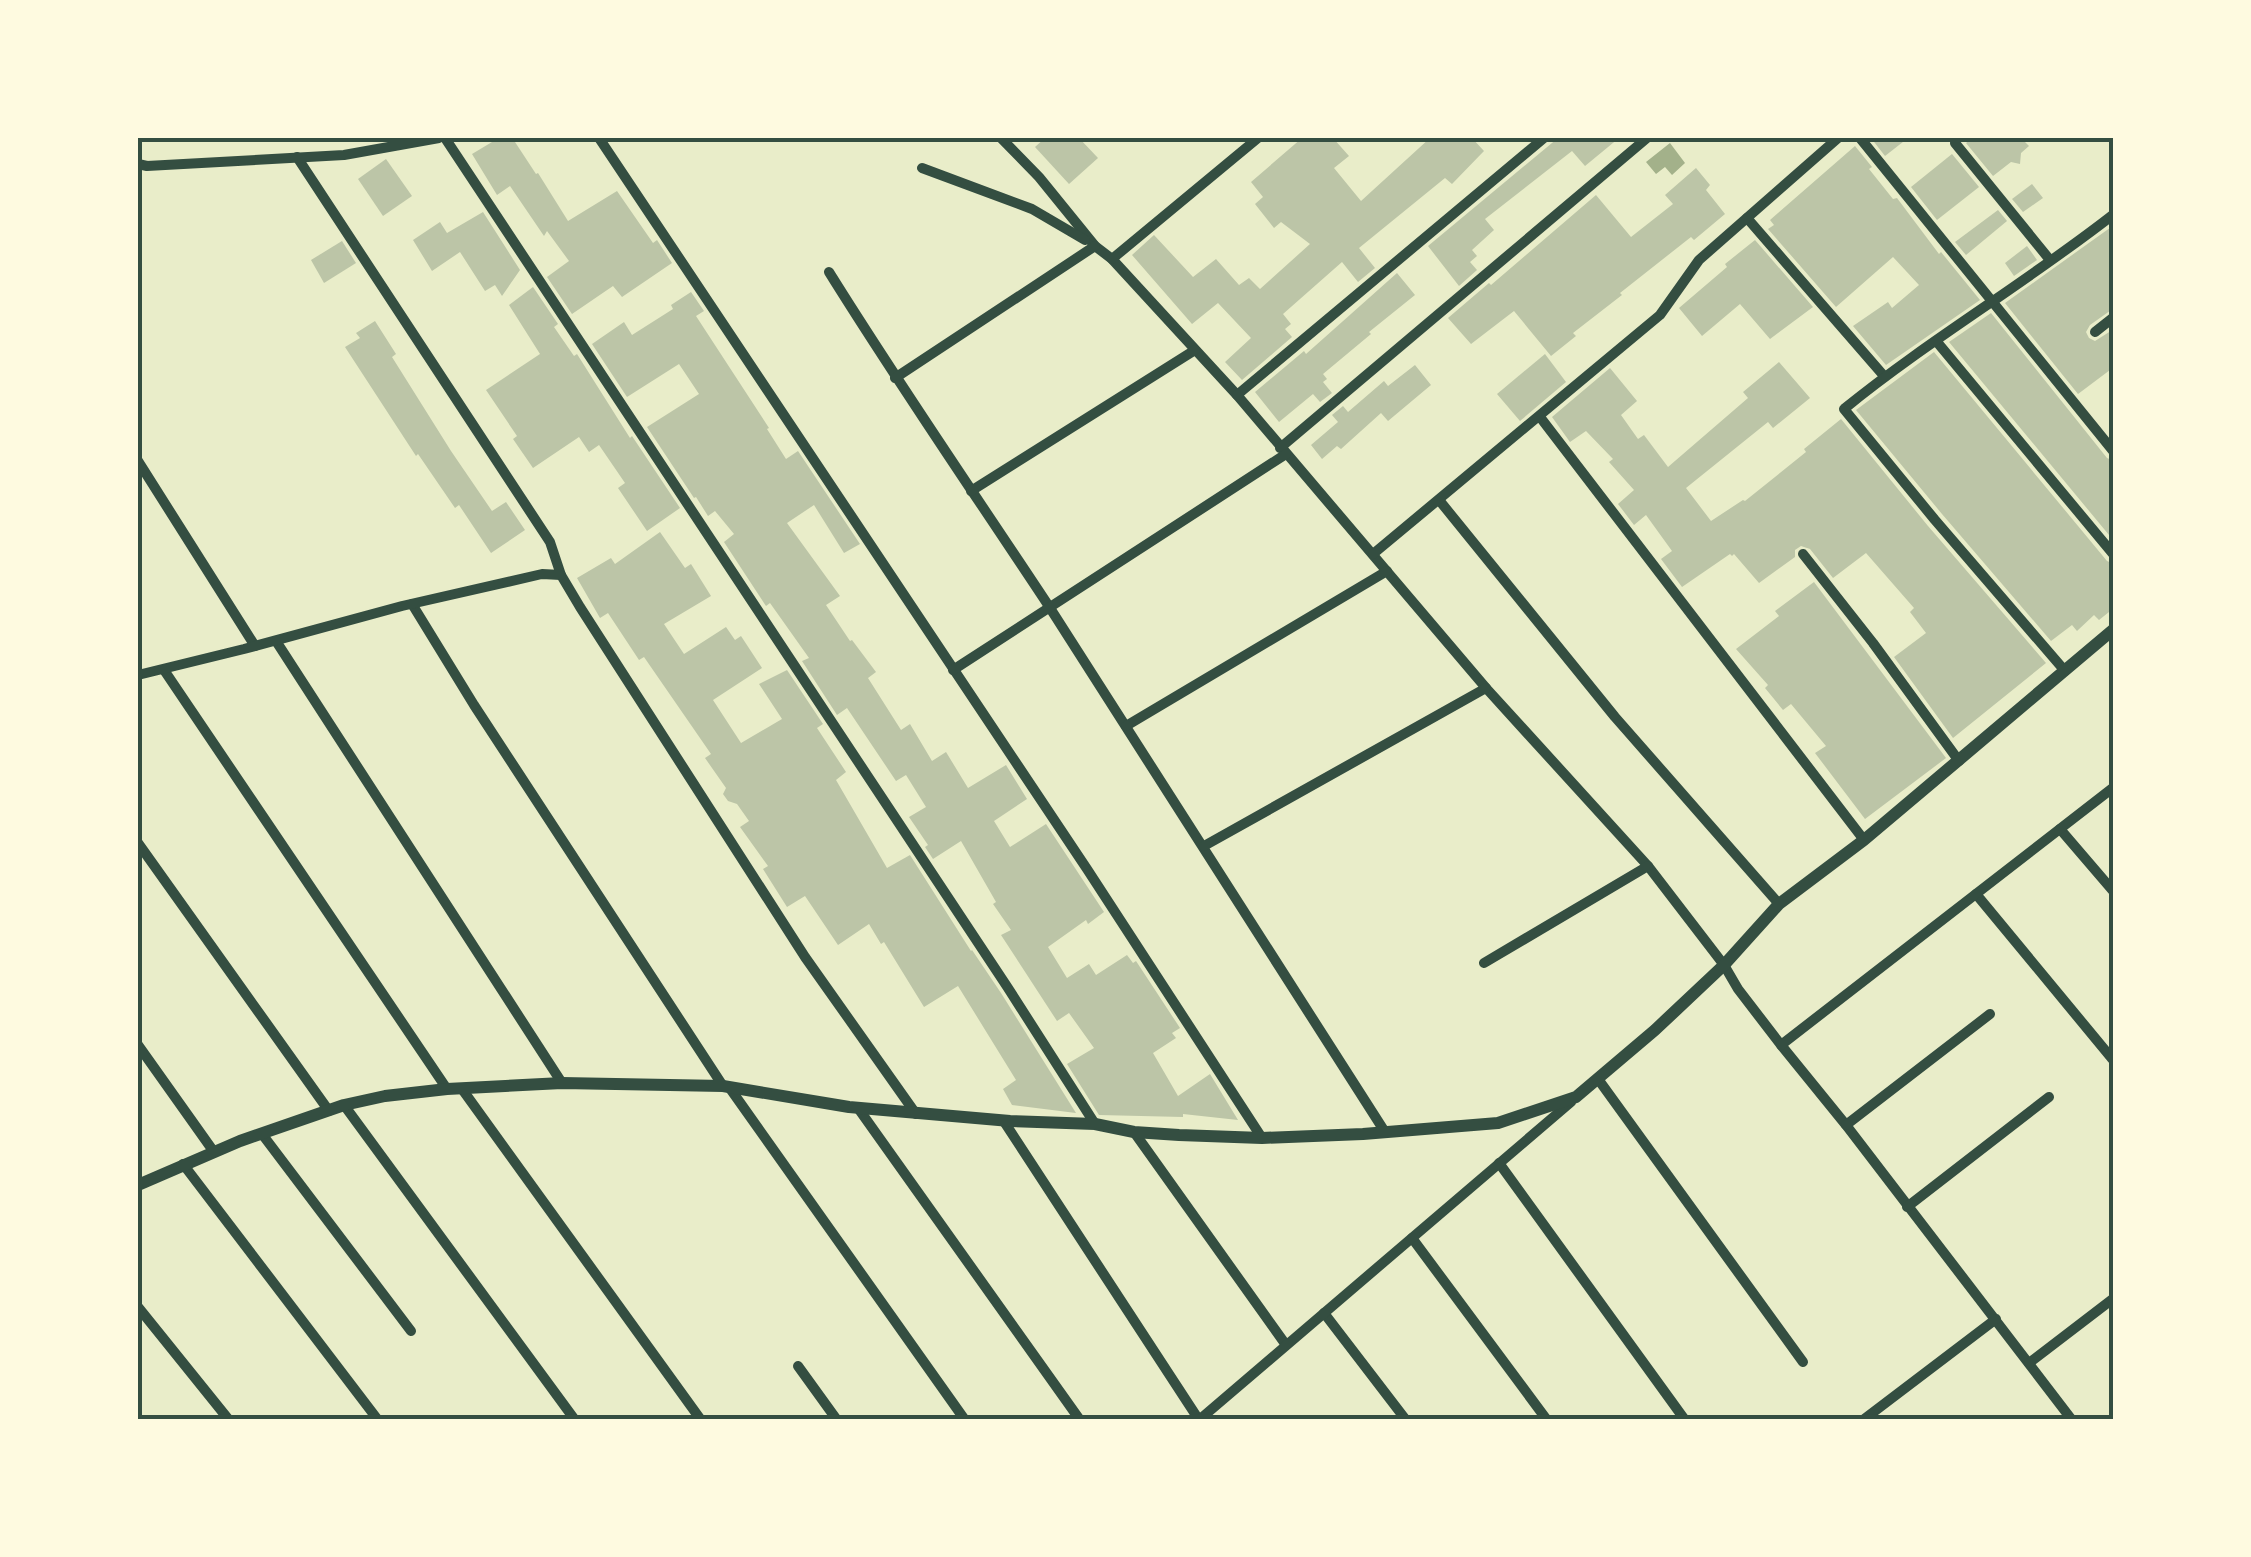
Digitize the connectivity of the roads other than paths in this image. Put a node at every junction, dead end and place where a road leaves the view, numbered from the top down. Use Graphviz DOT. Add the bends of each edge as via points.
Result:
graph roads {
  1 [pos="442,138"];
  2 [pos="1001,138"];
  3 [pos="1258,138"];
  4 [pos="1544,138"];
  5 [pos="1648,138"];
  6 [pos="1838,138"];
  7 [pos="1860,138"];
  8 [pos="602,141"];
  9 [pos="1955,143"];
  10 [pos="297,158"];
  11 [pos="138,164"];
  12 [pos="922,168"];
  13 [pos="2114,214"];
  14 [pos="1747,218"];
  15 [pos="1095,246"];
  16 [pos="1112,259"];
  17 [pos="2050,260"];
  18 [pos="829,272"];
  19 [pos="1992,300"];
  20 [pos="2114,317"];
  21 [pos="2094,332"];
  22 [pos="1937,342"];
  23 [pos="1195,350"];
  24 [pos="1884,376"];
  25 [pos="895,378"];
  26 [pos="1238,396"];
  27 [pos="1540,416"];
  28 [pos="1283,451"];
  29 [pos="2114,452"];
  30 [pos="138,460"];
  31 [pos="972,491"];
  32 [pos="1439,500"];
  33 [pos="1373,554"];
  34 [pos="1803,554"];
  35 [pos="2114,555"];
  36 [pos="1387,571"];
  37 [pos="561,575"];
  38 [pos="412,604"];
  39 [pos="1050,609"];
  40 [pos="2114,629"];
  41 [pos="276,641"];
  42 [pos="255,646"];
  43 [pos="164,670"];
  44 [pos="953,670"];
  45 [pos="2064,671"];
  46 [pos="138,675"];
  47 [pos="1486,688"];
  48 [pos="1126,726"];
  49 [pos="1959,760"];
  50 [pos="2114,787"];
  51 [pos="2060,830"];
  52 [pos="1864,840"];
  53 [pos="138,843"];
  54 [pos="1204,846"];
  55 [pos="1648,866"];
  56 [pos="2114,892"];
  57 [pos="1976,894"];
  58 [pos="1779,904"];
  59 [pos="1484,963"];
  60 [pos="1724,965"];
  61 [pos="1990,1014"];
  62 [pos="138,1045"];
  63 [pos="1781,1045"];
  64 [pos="2114,1061"];
  65 [pos="1598,1079"];
  66 [pos="562,1083"];
  67 [pos="726,1087"];
  68 [pos="462,1089"];
  69 [pos="447,1090"];
  70 [pos="1576,1097"];
  71 [pos="2049,1097"];
  72 [pos="344,1106"];
  73 [pos="858,1108"];
  74 [pos="329,1111"];
  75 [pos="916,1114"];
  76 [pos="1003,1120"];
  77 [pos="1095,1124"];
  78 [pos="1846,1125"];
  79 [pos="1134,1132"];
  80 [pos="1385,1132"];
  81 [pos="262,1134"];
  82 [pos="1262,1138"];
  83 [pos="214,1152"];
  84 [pos="1499,1163"];
  85 [pos="183,1164"];
  86 [pos="138,1185"];
  87 [pos="1907,1207"];
  88 [pos="1412,1238"];
  89 [pos="2114,1298"];
  90 [pos="138,1307"];
  91 [pos="1324,1313"];
  92 [pos="1996,1319"];
  93 [pos="411,1331"];
  94 [pos="1286,1345"];
  95 [pos="1803,1362"];
  96 [pos="2029,1363"];
  97 [pos="798,1366"];
  98 [pos="229,1420"];
  99 [pos="378,1420"];
  100 [pos="575,1420"];
  101 [pos="700,1420"];
  102 [pos="837,1420"];
  103 [pos="965,1420"];
  104 [pos="1080,1420"];
  105 [pos="1199,1420"];
  106 [pos="1406,1420"];
  107 [pos="1546,1420"];
  108 [pos="1685,1420"];
  109 [pos="1863,1420"];
  110 [pos="2072,1420"];
  1 -- 10 [label="street"];
  1 -- 77 [label="street"];
  2 -- 15 [label="street"];
  3 -- 16 [label="street"];
  4 -- 26 [label="street"];
  5 -- 28 [label="street"];
  6 -- 14 [label="street"];
  7 -- 19 [label="street"];
  8 -- 44 [label="street"];
  9 -- 17 [label="street"];
  10 -- 11 [label="street"];
  10 -- 37 [label="street" via="550,542"];
  12 -- 15 [label="street" via="1032,208"];
  13 -- 17 [label="street"];
  14 -- 24 [label="street"];
  14 -- 27 [label="street" via="1698,260 1660,314"];
  15 -- 16 [label="street"];
  15 -- 25 [label="street"];
  16 -- 23 [label="street"];
  17 -- 19 [label="street"];
  18 -- 25 [label="street"];
  19 -- 22 [label="street"];
  19 -- 29 [label="street"];
  20 -- 21 [label="street"];
  22 -- 24 [label="street"];
  22 -- 35 [label="street"];
  23 -- 26 [label="street"];
  23 -- 31 [label="street"];
  24 -- 45 [label="street" via="1844,409"];
  25 -- 31 [label="street"];
  26 -- 28 [label="street"];
  27 -- 32 [label="street"];
  27 -- 52 [label="street"];
  28 -- 33 [label="street"];
  28 -- 39 [label="street"];
  30 -- 42 [label="street"];
  31 -- 39 [label="street"];
  32 -- 33 [label="street"];
  32 -- 58 [label="street" via="1615,717"];
  33 -- 36 [label="street"];
  34 -- 49 [label="street"];
  36 -- 47 [label="street"];
  36 -- 48 [label="street"];
  37 -- 38 [label="street"];
  37 -- 75 [label="street" via="805,957"];
  38 -- 41 [label="street"];
  38 -- 67 [label="street"];
  39 -- 44 [label="street"];
  39 -- 48 [label="street"];
  40 -- 45 [label="street"];
  41 -- 42 [label="street"];
  41 -- 66 [label="street"];
  42 -- 43 [label="street"];
  43 -- 46 [label="street"];
  43 -- 69 [label="street"];
  44 -- 82 [label="street"];
  45 -- 49 [label="street"];
  47 -- 54 [label="street"];
  47 -- 55 [label="street"];
  48 -- 54 [label="street"];
  49 -- 52 [label="street"];
  50 -- 51 [label="street"];
  51 -- 56 [label="street"];
  51 -- 57 [label="street"];
  52 -- 58 [label="street"];
  53 -- 74 [label="street"];
  54 -- 80 [label="street"];
  55 -- 59 [label="street"];
  55 -- 60 [label="street"];
  57 -- 63 [label="street"];
  57 -- 64 [label="street"];
  58 -- 60 [label="street"];
  60 -- 63 [label="street"];
  60 -- 65 [label="street"];
  61 -- 78 [label="street"];
  62 -- 83 [label="street"];
  63 -- 78 [label="street"];
  65 -- 70 [label="street"];
  65 -- 95 [label="street"];
  66 -- 67 [label="street"];
  66 -- 68 [label="street"];
  67 -- 73 [label="street"];
  67 -- 103 [label="street"];
  68 -- 69 [label="street"];
  68 -- 101 [label="street"];
  69 -- 72 [label="street"];
  70 -- 80 [label="street" via="1498,1123"];
  70 -- 84 [label="street"];
  71 -- 87 [label="street"];
  72 -- 74 [label="street"];
  72 -- 100 [label="street"];
  73 -- 75 [label="street"];
  73 -- 104 [label="street"];
  74 -- 81 [label="street"];
  75 -- 76 [label="street"];
  76 -- 77 [label="street"];
  76 -- 105 [label="street"];
  77 -- 79 [label="street"];
  78 -- 87 [label="street"];
  79 -- 82 [label="street"];
  79 -- 94 [label="street"];
  80 -- 82 [label="street"];
  81 -- 83 [label="street"];
  81 -- 93 [label="street"];
  83 -- 85 [label="street"];
  84 -- 88 [label="street"];
  84 -- 108 [label="street"];
  85 -- 86 [label="street"];
  85 -- 99 [label="street"];
  87 -- 92 [label="street"];
  88 -- 91 [label="street"];
  88 -- 107 [label="street"];
  89 -- 96 [label="street"];
  90 -- 98 [label="street"];
  91 -- 94 [label="street"];
  91 -- 106 [label="street"];
  92 -- 96 [label="street"];
  92 -- 109 [label="street"];
  94 -- 105 [label="street"];
  96 -- 110 [label="street"];
  97 -- 102 [label="street"];
}
